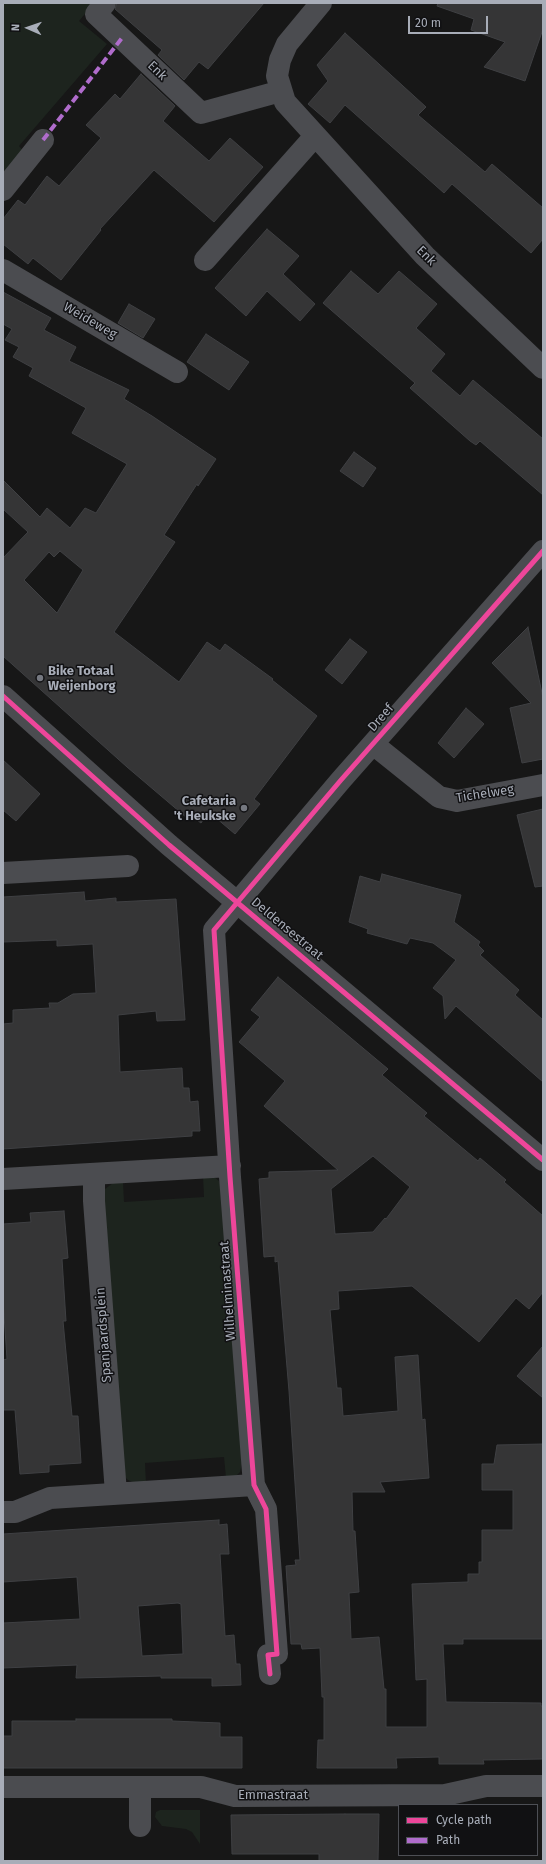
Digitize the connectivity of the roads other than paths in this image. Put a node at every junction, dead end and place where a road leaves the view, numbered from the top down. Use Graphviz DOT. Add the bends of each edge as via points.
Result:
graph roads {
  1 [pos="105,3"];
  2 [pos="321,3"];
  3 [pos="281,91"];
  4 [pos="315,136"];
  5 [pos="43,140"];
  6 [pos="3,190"];
  7 [pos="205,260"];
  8 [pos="3,270"];
  9 [pos="543,368"];
  10 [pos="177,372"];
  11 [pos="543,551"];
  12 [pos="3,696"];
  13 [pos="373,744"];
  14 [pos="543,785"];
  15 [pos="128,866"];
  16 [pos="3,873"];
  17 [pos="238,902"];
  18 [pos="543,1160"];
  19 [pos="230,1166"];
  20 [pos="94,1175"];
  21 [pos="3,1179"];
  22 [pos="254,1485"];
  23 [pos="116,1493"];
  24 [pos="3,1512"];
  25 [pos="270,1674"];
  26 [pos="543,1786"];
  27 [pos="3,1787"];
  28 [pos="140,1787"];
  29 [pos="140,1826"];
  1 -- 3 [label="street, Enk" via="96,14 201,113"];
  2 -- 3 [label="street, Enk" via="287,44 277,76"];
  3 -- 4 [label="street, Enk" via="285,102"];
  4 -- 7 [label="street"];
  4 -- 9 [label="street, Enk" via="425,256"];
  5 -- 6 [label="street"];
  8 -- 10 [label="street, Weideweg"];
  11 -- 13 [label="street, Dreef"];
  12 -- 17 [label="street, Deldensestraat" via="169,845"];
  13 -- 14 [label="street, Tichelweg" via="439,798 457,801"];
  13 -- 17 [label="street, Dreef"];
  15 -- 16 [label="street"];
  17 -- 18 [label="street, Deldensestraat"];
  17 -- 19 [label="street, Wilhelminastraat" via="214,930"];
  19 -- 20 [label="street"];
  19 -- 22 [label="street, Wilhelminastraat"];
  20 -- 21 [label="street"];
  20 -- 23 [label="street, Spanjaardsplein"];
  22 -- 23 [label="street"];
  22 -- 25 [label="street, Wilhelminastraat" via="266,1509 278,1654 268,1654"];
  23 -- 24 [label="street" via="50,1498 16,1512"];
  26 -- 28 [label="street, Emmastraat" via="486,1786 445,1795 235,1796 201,1787"];
  27 -- 28 [label="street, Emmastraat"];
  28 -- 29 [label="street"];
}
